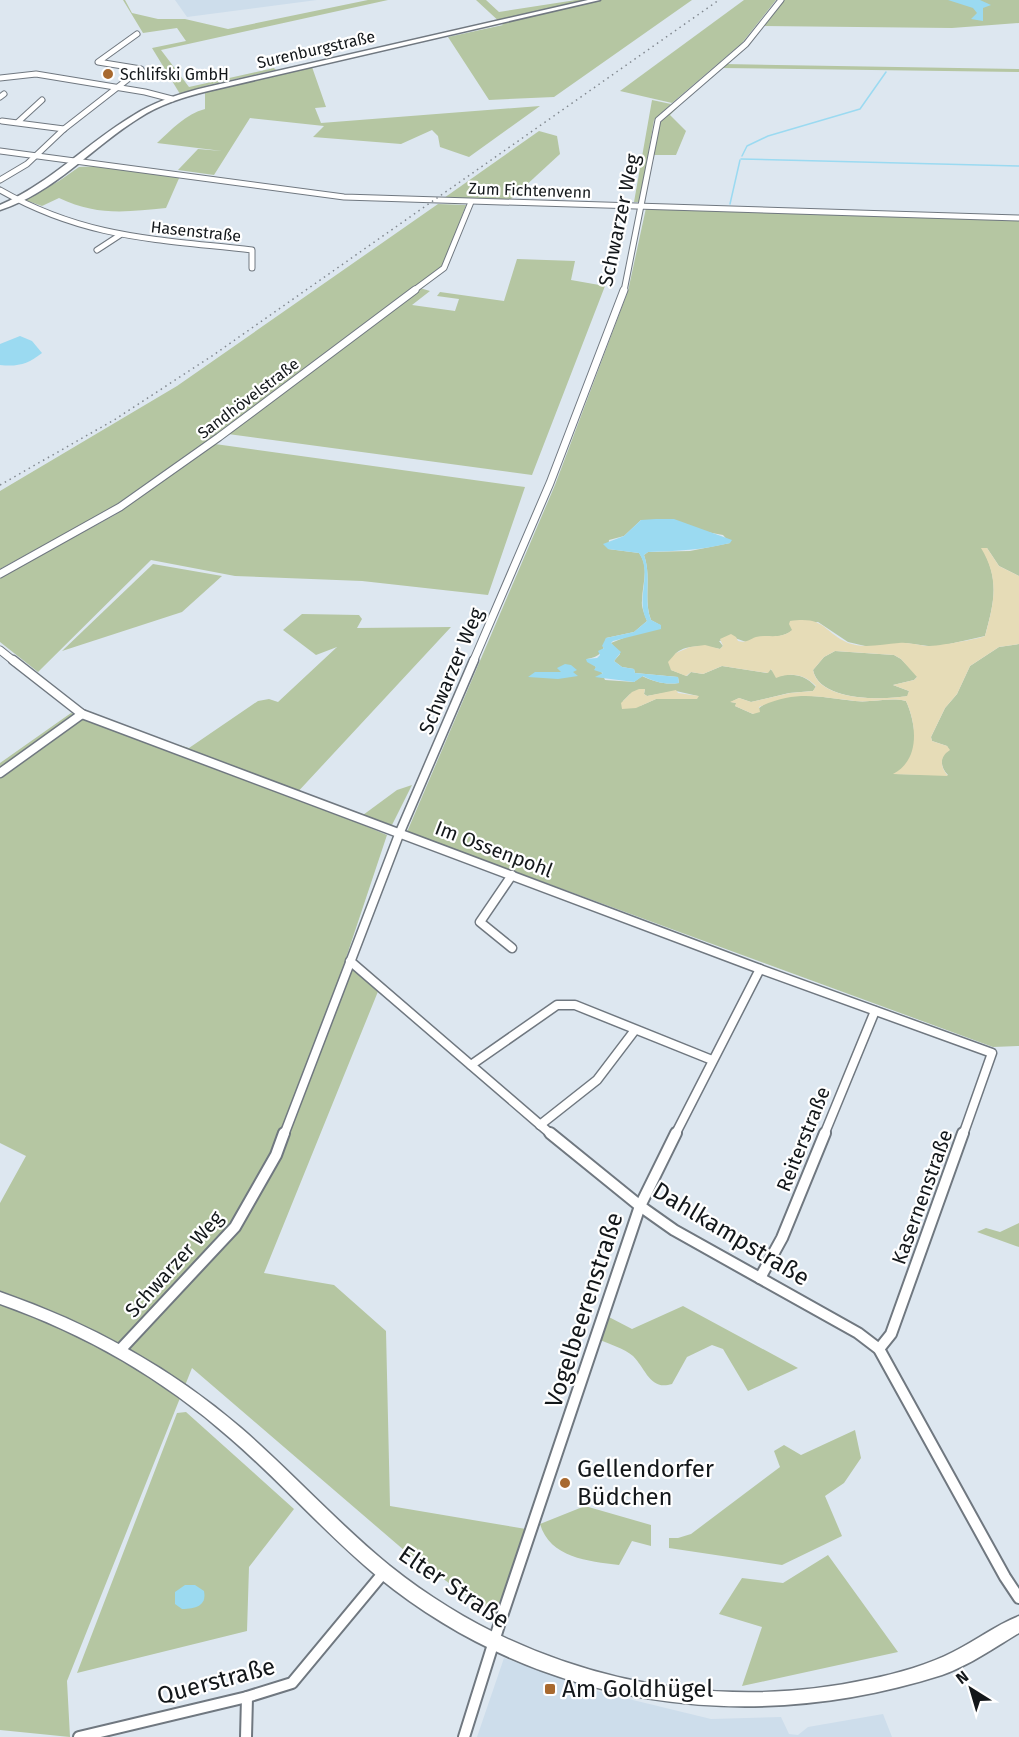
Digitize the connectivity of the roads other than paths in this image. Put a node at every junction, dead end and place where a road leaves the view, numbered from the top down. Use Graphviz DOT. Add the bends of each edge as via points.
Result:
graph roads {
  1 [pos="597,0"];
  2 [pos="781,0"];
  3 [pos="137,34"];
  4 [pos="0,78"];
  5 [pos="118,87"];
  6 [pos="172,99"];
  7 [pos="42,100"];
  8 [pos="2,121"];
  9 [pos="18,122"];
  10 [pos="64,129"];
  11 [pos="0,151"];
  12 [pos="36,155"];
  13 [pos="78,161"];
  14 [pos="0,180"];
  15 [pos="0,190"];
  16 [pos="20,200"];
  17 [pos="471,202"];
  18 [pos="641,207"];
  19 [pos="0,208"];
  20 [pos="1019,218"];
  21 [pos="120,235"];
  22 [pos="98,250"];
  23 [pos="252,268"];
  24 [pos="0,574"];
  25 [pos="0,650"];
  26 [pos="82,714"];
  27 [pos="0,773"];
  28 [pos="400,832"];
  29 [pos="512,875"];
  30 [pos="512,948"];
  31 [pos="350,961"];
  32 [pos="760,969"];
  33 [pos="875,1011"];
  34 [pos="635,1030"];
  35 [pos="992,1053"];
  36 [pos="712,1060"];
  37 [pos="471,1065"];
  38 [pos="540,1125"];
  39 [pos="640,1206"];
  40 [pos="760,1278"];
  41 [pos="0,1298"];
  42 [pos="121,1349"];
  43 [pos="879,1349"];
  44 [pos="385,1571"];
  45 [pos="1019,1598"];
  46 [pos="1019,1624"];
  47 [pos="494,1644"];
  48 [pos="247,1697"];
  49 [pos="79,1737"];
  50 [pos="246,1737"];
  51 [pos="464,1737"];
  1 -- 6 [label="street, Surenburgstraße"];
  2 -- 18 [label="street, Schwarzer Weg" via="746,44 658,120"];
  3 -- 5 [label="street" via="98,62 141,69"];
  4 -- 5 [label="street" via="36,74"];
  5 -- 6 [label="street"];
  5 -- 10 [label="street"];
  6 -- 13 [label="street, Surenburgstraße" via="127,122"];
  7 -- 9 [label="street"];
  8 -- 9 [label="street"];
  9 -- 10 [label="street"];
  10 -- 12 [label="street"];
  11 -- 12 [label="street, Zum Fichtenvenn"];
  12 -- 13 [label="street, Zum Fichtenvenn"];
  12 -- 14 [label="street"];
  13 -- 16 [label="street, Surenburgstraße"];
  13 -- 17 [label="street, Zum Fichtenvenn" via="344,197"];
  15 -- 16 [label="street, Hasenstraße"];
  16 -- 19 [label="street, Surenburgstraße"];
  16 -- 21 [label="street, Hasenstraße" via="67,222"];
  17 -- 18 [label="street, Zum Fichtenvenn"];
  17 -- 24 [label="street, Sandhövelstraße" via="444,268 120,507"];
  18 -- 20 [label="street, Zum Fichtenvenn"];
  18 -- 28 [label="street, Schwarzer Weg" via="624,291 566,442"];
  21 -- 22 [label="street"];
  21 -- 23 [label="street, Hasenstraße" via="252,250"];
  25 -- 26 [label="street, Im Ossenpohl"];
  26 -- 27 [label="street"];
  26 -- 28 [label="street, Im Ossenpohl"];
  28 -- 29 [label="street, Im Ossenpohl"];
  28 -- 31 [label="street, Schwarzer Weg"];
  29 -- 30 [label="street" via="480,922"];
  29 -- 32 [label="street, Im Ossenpohl"];
  31 -- 37 [label="street, Dahlkampstraße"];
  31 -- 42 [label="street, Schwarzer Weg" via="276,1155 235,1227"];
  32 -- 33 [label="street, Im Ossenpohl"];
  32 -- 36 [label="street, Vogelbeerenstraße"];
  33 -- 35 [label="street, Im Ossenpohl"];
  33 -- 40 [label="street, Reiterstraße" via="782,1238"];
  34 -- 36 [label="street"];
  34 -- 37 [label="street" via="575,1005 557,1005"];
  34 -- 38 [label="street" via="597,1080"];
  35 -- 43 [label="street, Kasernenstraße" via="891,1334"];
  36 -- 39 [label="street, Vogelbeerenstraße"];
  37 -- 38 [label="street, Dahlkampstraße"];
  38 -- 39 [label="street, Dahlkampstraße"];
  39 -- 40 [label="street, Dahlkampstraße" via="674,1230"];
  39 -- 47 [label="street, Vogelbeerenstraße"];
  40 -- 43 [label="street, Dahlkampstraße"];
  41 -- 42 [label="street, Elter Straße" via="39,1310"];
  42 -- 44 [label="street, Elter Straße" via="235,1432"];
  43 -- 45 [label="street, Dahlkampstraße"];
  44 -- 47 [label="street, Elter Straße" via="465,1630"];
  44 -- 48 [label="street, Querstraße" via="292,1683"];
  46 -- 47 [label="street, Elter Straße" via="944,1666 894,1684 842,1696 759,1705 680,1702 599,1686 553,1671"];
  47 -- 51 [label="street"];
  48 -- 49 [label="street, Querstraße"];
  48 -- 50 [label="street"];
}
